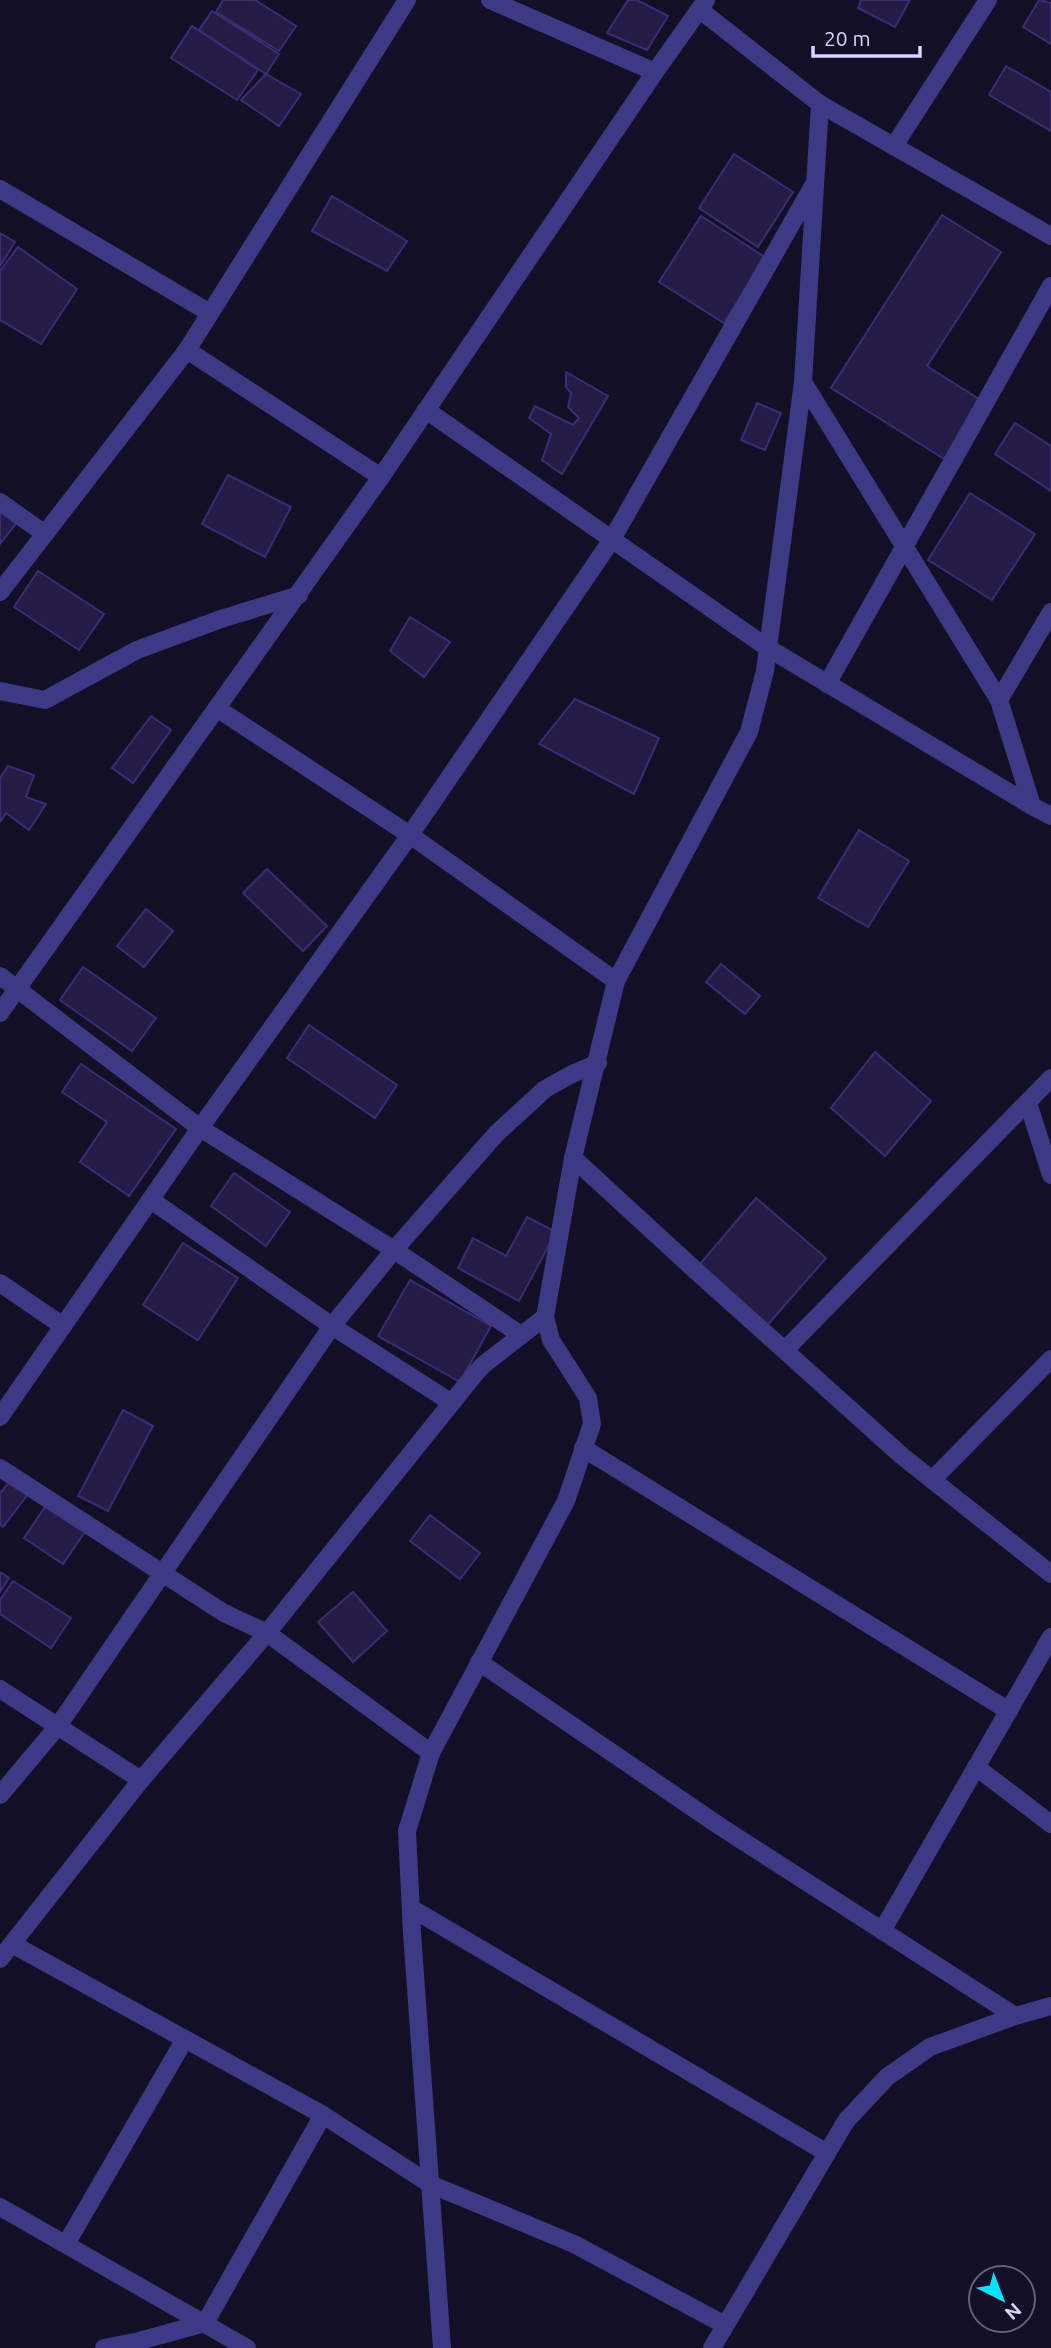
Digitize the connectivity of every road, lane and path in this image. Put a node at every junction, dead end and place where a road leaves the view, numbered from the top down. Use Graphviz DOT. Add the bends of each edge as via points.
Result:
graph roads {
  1 [pos="407,0"];
  2 [pos="490,0"];
  3 [pos="988,0"];
  4 [pos="703,5"];
  5 [pos="655,72"];
  6 [pos="820,104"];
  7 [pos="894,146"];
  8 [pos="815,182"];
  9 [pos="0,189"];
  10 [pos="1051,236"];
  11 [pos="1051,286"];
  12 [pos="210,313"];
  13 [pos="187,351"];
  14 [pos="803,382"];
  15 [pos="426,410"];
  16 [pos="381,477"];
  17 [pos="0,502"];
  18 [pos="45,534"];
  19 [pos="611,541"];
  20 [pos="904,546"];
  21 [pos="0,592"];
  22 [pos="299,594"];
  23 [pos="1051,612"];
  24 [pos="768,649"];
  25 [pos="827,684"];
  26 [pos="0,691"];
  27 [pos="999,700"];
  28 [pos="218,709"];
  29 [pos="1032,806"];
  30 [pos="1051,816"];
  31 [pos="410,835"];
  32 [pos="0,976"];
  33 [pos="616,981"];
  34 [pos="17,989"];
  35 [pos="0,1013"];
  36 [pos="598,1063"];
  37 [pos="1051,1078"];
  38 [pos="1028,1102"];
  39 [pos="200,1128"];
  40 [pos="573,1158"];
  41 [pos="1051,1175"];
  42 [pos="150,1200"];
  43 [pos="394,1250"];
  44 [pos="0,1283"];
  45 [pos="545,1317"];
  46 [pos="332,1325"];
  47 [pos="63,1326"];
  48 [pos="521,1335"];
  49 [pos="785,1350"];
  50 [pos="1051,1359"];
  51 [pos="452,1403"];
  52 [pos="0,1417"];
  53 [pos="583,1448"];
  54 [pos="0,1468"];
  55 [pos="932,1480"];
  56 [pos="163,1572"];
  57 [pos="1051,1574"];
  58 [pos="267,1633"];
  59 [pos="1051,1637"];
  60 [pos="479,1662"];
  61 [pos="0,1689"];
  62 [pos="1009,1711"];
  63 [pos="58,1726"];
  64 [pos="431,1752"];
  65 [pos="976,1767"];
  66 [pos="141,1780"];
  67 [pos="0,1795"];
  68 [pos="1051,1824"];
  69 [pos="411,1908"];
  70 [pos="882,1931"];
  71 [pos="12,1944"];
  72 [pos="0,1959"];
  73 [pos="1051,2006"];
  74 [pos="1015,2016"];
  75 [pos="185,2039"];
  76 [pos="323,2115"];
  77 [pos="827,2153"];
  78 [pos="430,2184"];
  79 [pos="0,2207"];
  80 [pos="66,2244"];
  81 [pos="205,2323"];
  82 [pos="725,2325"];
  83 [pos="104,2348"];
  84 [pos="247,2348"];
  85 [pos="442,2348"];
  86 [pos="713,2348"];
  1 -- 12 [label="street"];
  2 -- 5 [label="street"];
  3 -- 7 [label="street"];
  4 -- 5 [label="street"];
  4 -- 6 [label="street"];
  5 -- 15 [label="street"];
  6 -- 7 [label="street"];
  6 -- 8 [label="street"];
  7 -- 10 [label="street"];
  8 -- 14 [label="street"];
  8 -- 19 [label="street"];
  9 -- 12 [label="street"];
  11 -- 20 [label="street"];
  12 -- 13 [label="street"];
  13 -- 16 [label="street"];
  13 -- 18 [label="street"];
  14 -- 20 [label="street"];
  14 -- 24 [label="street"];
  15 -- 16 [label="street"];
  15 -- 19 [label="street"];
  16 -- 22 [label="street"];
  17 -- 18 [label="street"];
  18 -- 21 [label="street"];
  19 -- 24 [label="street"];
  19 -- 31 [label="street"];
  20 -- 25 [label="street"];
  20 -- 27 [label="street"];
  22 -- 26 [label="street" via="137,650 45,700"];
  22 -- 28 [label="street"];
  23 -- 27 [label="street"];
  24 -- 25 [label="street"];
  24 -- 33 [label="street" via="749,732"];
  25 -- 29 [label="street"];
  27 -- 29 [label="street"];
  28 -- 31 [label="street"];
  28 -- 34 [label="street"];
  29 -- 30 [label="street"];
  31 -- 33 [label="street"];
  31 -- 39 [label="street"];
  32 -- 34 [label="street"];
  33 -- 36 [label="street"];
  34 -- 35 [label="street"];
  34 -- 39 [label="street"];
  36 -- 40 [label="street"];
  36 -- 43 [label="street" via="545,1090 496,1134"];
  37 -- 38 [label="street"];
  38 -- 41 [label="street"];
  38 -- 49 [label="street"];
  39 -- 42 [label="street"];
  39 -- 43 [label="street"];
  40 -- 45 [label="street"];
  40 -- 49 [label="street"];
  42 -- 46 [label="street"];
  42 -- 47 [label="street"];
  43 -- 46 [label="street"];
  43 -- 48 [label="street"];
  44 -- 47 [label="street"];
  45 -- 48 [label="street"];
  45 -- 53 [label="street" via="551,1340 588,1398 592,1424"];
  46 -- 51 [label="street"];
  46 -- 56 [label="street"];
  47 -- 52 [label="street"];
  48 -- 51 [label="street" via="483,1365"];
  49 -- 55 [label="street"];
  50 -- 55 [label="street"];
  51 -- 58 [label="street"];
  53 -- 60 [label="street" via="566,1501"];
  53 -- 62 [label="street"];
  54 -- 56 [label="street"];
  55 -- 57 [label="street"];
  56 -- 58 [label="street" via="224,1613"];
  56 -- 63 [label="street"];
  58 -- 64 [label="street"];
  58 -- 66 [label="street"];
  59 -- 62 [label="street"];
  60 -- 64 [label="street"];
  60 -- 70 [label="street"];
  61 -- 63 [label="street"];
  62 -- 65 [label="street"];
  63 -- 66 [label="street"];
  63 -- 67 [label="street"];
  64 -- 69 [label="street" via="407,1831"];
  65 -- 68 [label="street"];
  65 -- 70 [label="street"];
  66 -- 71 [label="street"];
  69 -- 77 [label="street"];
  69 -- 78 [label="street"];
  70 -- 74 [label="street"];
  71 -- 72 [label="street"];
  71 -- 75 [label="street"];
  73 -- 74 [label="street"];
  74 -- 77 [label="street" via="930,2047 887,2077 846,2121"];
  75 -- 76 [label="street"];
  75 -- 80 [label="street"];
  76 -- 78 [label="street"];
  76 -- 81 [label="street"];
  77 -- 82 [label="street"];
  78 -- 82 [label="street" via="574,2244"];
  78 -- 85 [label="street"];
  79 -- 80 [label="street"];
  80 -- 81 [label="street"];
  81 -- 83 [label="street"];
  81 -- 84 [label="street"];
  82 -- 86 [label="street"];
}
